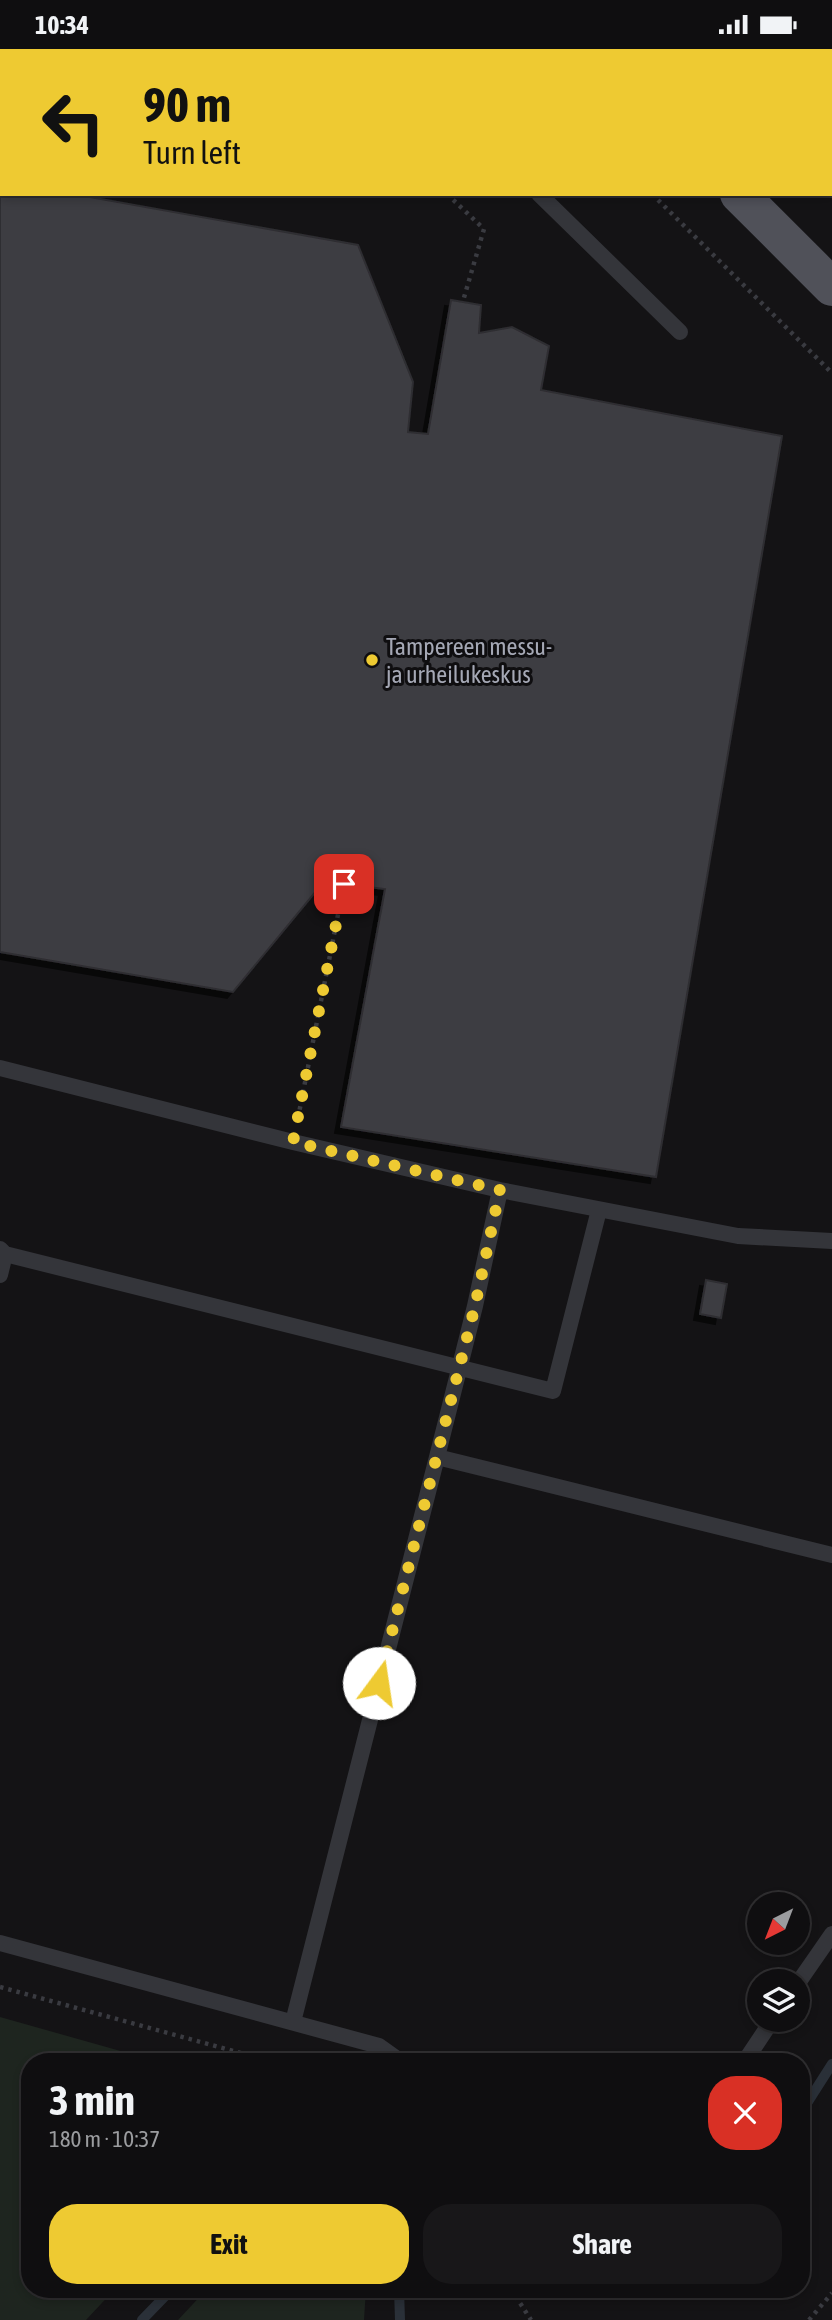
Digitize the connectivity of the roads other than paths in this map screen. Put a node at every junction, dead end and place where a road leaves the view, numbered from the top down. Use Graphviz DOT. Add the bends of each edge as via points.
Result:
graph roads {
  1 [pos="541,196"];
  2 [pos="741,196"];
  3 [pos="832,287"];
  4 [pos="680,332"];
  5 [pos="0,1068"];
  6 [pos="500,1190"];
  7 [pos="598,1210"];
  8 [pos="832,1241"];
  9 [pos="2,1252"];
  10 [pos="0,1275"];
  11 [pos="458,1369"];
  12 [pos="438,1457"];
  13 [pos="832,1555"];
  14 [pos="832,1934"];
  15 [pos="0,1943"];
  16 [pos="808,1969"];
  17 [pos="292,2022"];
  18 [pos="765,2032"];
  19 [pos="389,2053"];
  20 [pos="751,2053"];
  1 -- 4 [label="lane"];
  2 -- 3 [label="main road"];
  5 -- 6 [label="lane"];
  6 -- 7 [label="lane"];
  6 -- 11 [label="lane"];
  7 -- 8 [label="lane" via="738,1236"];
  7 -- 11 [label="lane" via="553,1391"];
  9 -- 10 [label="lane"];
  9 -- 11 [label="lane"];
  11 -- 12 [label="lane"];
  12 -- 13 [label="lane"];
  12 -- 17 [label="lane"];
  14 -- 16 [label="lane"];
  15 -- 17 [label="lane"];
  17 -- 19 [label="lane" via="379,2046"];
  18 -- 20 [label="lane"];
}
